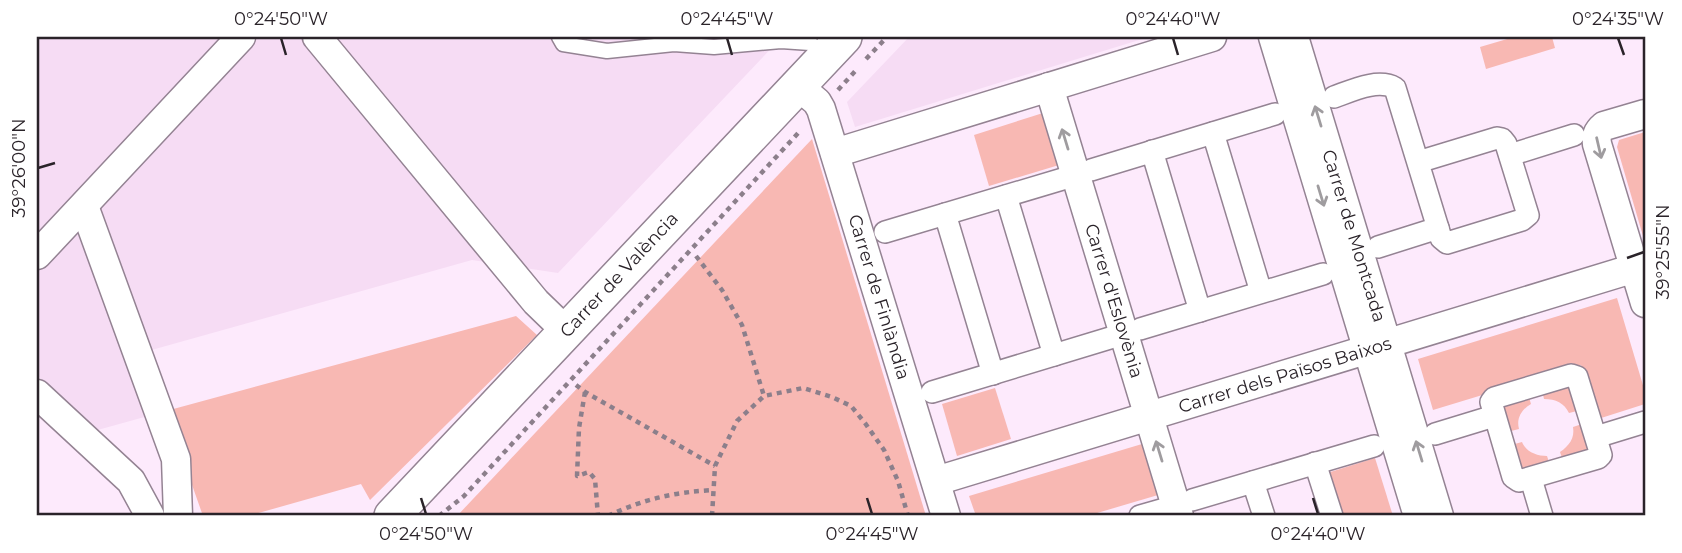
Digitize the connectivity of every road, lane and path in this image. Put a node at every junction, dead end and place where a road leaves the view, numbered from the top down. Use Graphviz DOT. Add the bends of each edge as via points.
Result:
graph roads {
  1 [pos="241,37"];
  2 [pos="317,37"];
  3 [pos="559,37"];
  4 [pos="887,37"];
  5 [pos="1212,37"];
  6 [pos="1273,37"];
  7 [pos="1294,37"];
  8 [pos="670,40"];
  9 [pos="834,46"];
  10 [pos="1049,87"];
  11 [pos="1334,97"];
  12 [pos="809,98"];
  13 [pos="1275,114"];
  14 [pos="1645,114"];
  15 [pos="1213,133"];
  16 [pos="1574,135"];
  17 [pos="1152,151"];
  18 [pos="835,153"];
  19 [pos="1510,155"];
  20 [pos="1418,162"];
  21 [pos="1091,170"];
  22 [pos="1066,178"];
  23 [pos="1006,195"];
  24 [pos="84,206"];
  25 [pos="945,214"];
  26 [pos="1438,228"];
  27 [pos="885,232"];
  28 [pos="1378,247"];
  29 [pos="37,255"];
  30 [pos="696,256"];
  31 [pos="1635,268"];
  32 [pos="1323,274"];
  33 [pos="1261,292"];
  34 [pos="1645,303"];
  35 [pos="1200,311"];
  36 [pos="1140,329"];
  37 [pos="566,331"];
  38 [pos="1111,338"];
  39 [pos="1377,347"];
  40 [pos="1054,355"];
  41 [pos="993,374"];
  42 [pos="576,385"];
  43 [pos="585,392"];
  44 [pos="932,392"];
  45 [pos="37,394"];
  46 [pos="764,396"];
  47 [pos="1149,416"];
  48 [pos="1494,416"];
  49 [pos="1645,422"];
  50 [pos="1435,434"];
  51 [pos="1596,437"];
  52 [pos="1374,446"];
  53 [pos="1315,463"];
  54 [pos="715,466"];
  55 [pos="1531,479"];
  56 [pos="936,481"];
  57 [pos="1253,482"];
  58 [pos="714,491"];
  59 [pos="1180,508"];
  60 [pos="164,512"];
  61 [pos="394,516"];
  62 [pos="439,516"];
  63 [pos="598,516"];
  64 [pos="608,516"];
  65 [pos="712,516"];
  66 [pos="908,516"];
  67 [pos="946,516"];
  68 [pos="1140,516"];
  69 [pos="1264,516"];
  70 [pos="1332,516"];
  71 [pos="1418,516"];
  72 [pos="1439,516"];
  73 [pos="1542,516"];
  1 -- 24 [label="street"];
  2 -- 37 [label="street" via="536,302"];
  3 -- 8 [label="lane" via="563,44 607,51"];
  4 -- 12 [label="path"];
  5 -- 10 [label="street"];
  6 -- 39 [label="street, Carrer de Montcada, one-way"];
  39 -- 7 [label="street, Carrer de Montcada, one-way"];
  8 -- 9 [label="lane" via="714,47 781,41"];
  9 -- 12 [label="street, Carrer de València"];
  10 -- 18 [label="street"];
  47 -- 10 [label="street, Carrer d'Eslovènia, one-way"];
  11 -- 20 [label="street" via="1379,83 1395,88"];
  12 -- 18 [label="street, Carrer de Finlàndia"];
  12 -- 37 [label="street, Carrer de València"];
  12 -- 62 [label="path" via="464,496"];
  13 -- 15 [label="street"];
  14 -- 31 [label="street, one-way" via="1604,126 1596,136"];
  15 -- 17 [label="street"];
  15 -- 33 [label="street"];
  16 -- 19 [label="street"];
  17 -- 21 [label="street"];
  17 -- 35 [label="street"];
  18 -- 56 [label="street, Carrer de Finlàndia"];
  19 -- 20 [label="street" via="1505,141 1497,138"];
  19 -- 26 [label="street" via="1528,215 1450,242 1443,241"];
  20 -- 26 [label="street"];
  22 -- 23 [label="street"];
  23 -- 25 [label="street"];
  23 -- 40 [label="street"];
  24 -- 29 [label="street"];
  24 -- 60 [label="street" via="176,459"];
  25 -- 27 [label="street"];
  25 -- 41 [label="street"];
  26 -- 28 [label="street"];
  30 -- 46 [label="path" via="742,324"];
  31 -- 34 [label="street"];
  31 -- 39 [label="street, Carrer dels Països Baixos"];
  32 -- 33 [label="street"];
  33 -- 35 [label="street"];
  35 -- 36 [label="street"];
  37 -- 61 [label="street, Carrer de València"];
  38 -- 40 [label="street"];
  39 -- 47 [label="street, Carrer dels Països Baixos"];
  39 -- 71 [label="street, Carrer de Montcada"];
  72 -- 39 [label="street, Carrer de Montcada, one-way"];
  40 -- 41 [label="street"];
  41 -- 44 [label="street"];
  42 -- 43 [label="path"];
  43 -- 54 [label="path"];
  43 -- 63 [label="path" via="577,476 589,472 595,479"];
  45 -- 60 [label="street"];
  46 -- 54 [label="path" via="737,421"];
  46 -- 66 [label="path" via="803,388 851,406 884,450"];
  47 -- 56 [label="street, Carrer dels Països Baixos"];
  59 -- 47 [label="street, Carrer d'Eslovènia, one-way"];
  48 -- 50 [label="street"];
  48 -- 51 [label="street" via="1494,398 1573,375"];
  48 -- 55 [label="street" via="1513,477"];
  49 -- 51 [label="street"];
  51 -- 55 [label="street" via="1600,456"];
  52 -- 53 [label="street"];
  53 -- 57 [label="street"];
  53 -- 70 [label="street"];
  54 -- 58 [label="path"];
  55 -- 73 [label="street"];
  56 -- 67 [label="street, Carrer de Finlàndia"];
  57 -- 59 [label="street"];
  57 -- 69 [label="street"];
  58 -- 64 [label="path" via="656,497"];
  58 -- 65 [label="path"];
  59 -- 68 [label="street"];
}
